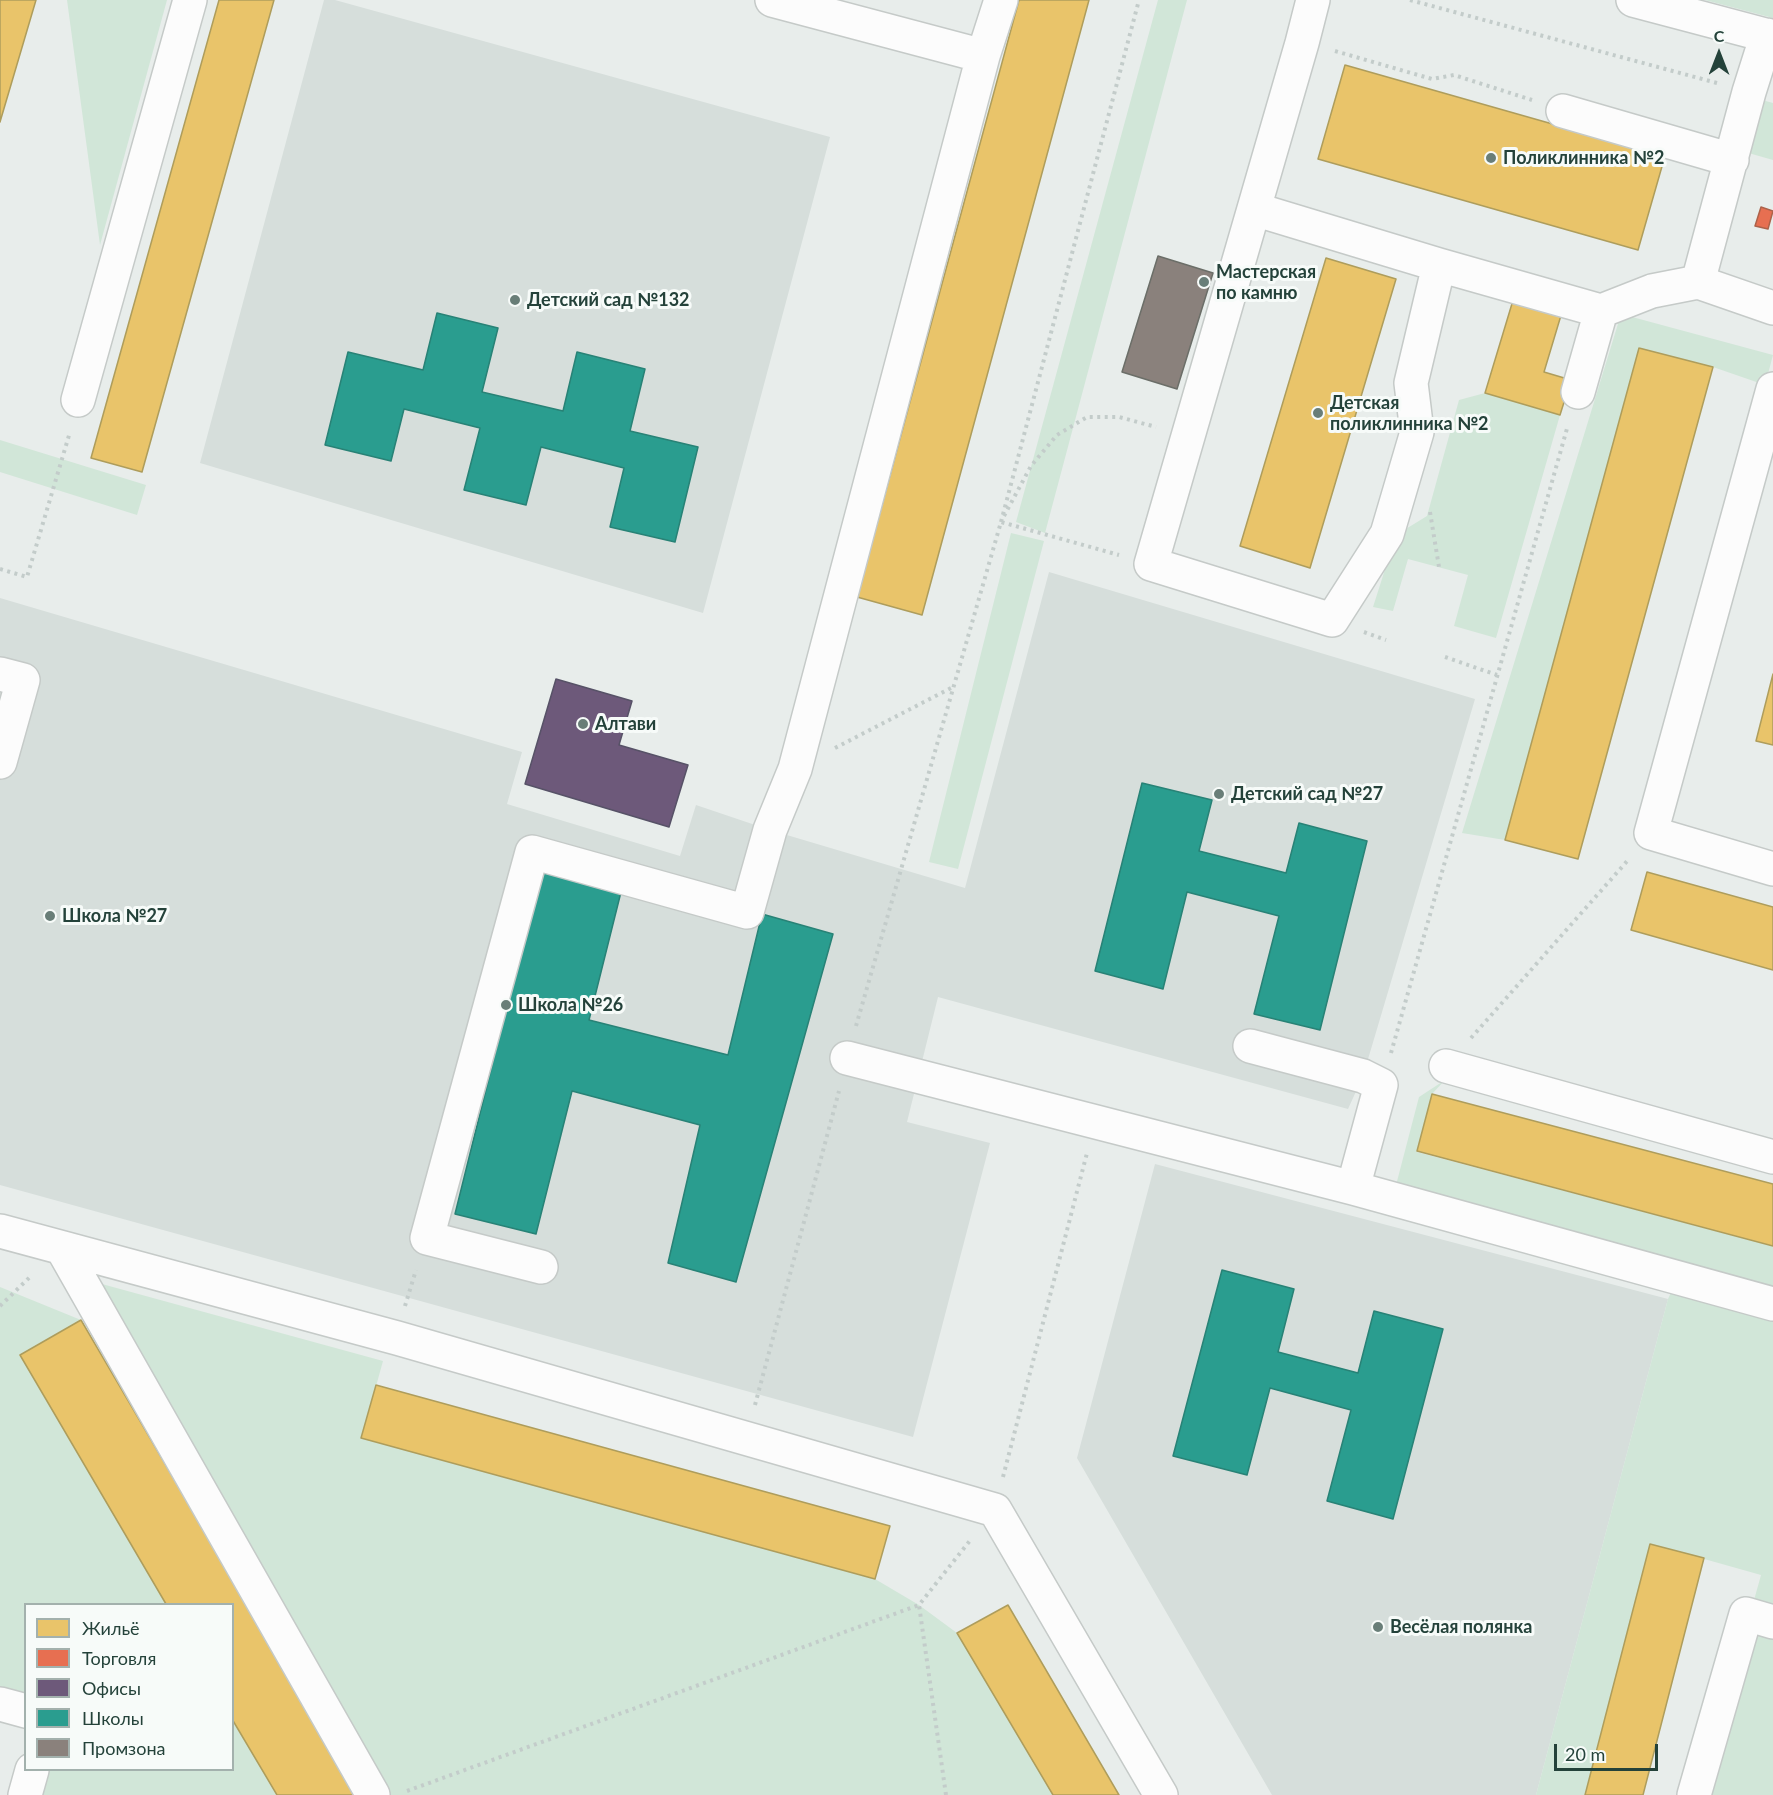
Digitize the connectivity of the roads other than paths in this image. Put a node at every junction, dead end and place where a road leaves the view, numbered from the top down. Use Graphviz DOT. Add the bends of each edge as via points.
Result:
graph roads {
  1 [pos="190,0"];
  2 [pos="772,0"];
  3 [pos="1001,0"];
  4 [pos="1313,0"];
  5 [pos="1633,0"];
  6 [pos="1770,36"];
  7 [pos="983,56"];
  8 [pos="1563,111"];
  9 [pos="1732,160"];
  10 [pos="1254,209"];
  11 [pos="1439,265"];
  12 [pos="1698,282"];
  13 [pos="1773,308"];
  14 [pos="1601,311"];
  15 [pos="1773,389"];
  16 [pos="1578,392"];
  17 [pos="78,400"];
  18 [pos="0,674"];
  19 [pos="0,762"];
  20 [pos="1773,869"];
  21 [pos="1250,1046"];
  22 [pos="847,1058"];
  23 [pos="1446,1066"];
  24 [pos="1773,1157"];
  25 [pos="1353,1188"];
  26 [pos="0,1231"];
  27 [pos="62,1248"];
  28 [pos="541,1267"];
  29 [pos="1773,1304"];
  30 [pos="1773,1622"];
  31 [pos="0,1704"];
  32 [pos="24,1710"];
  33 [pos="32,1771"];
  34 [pos="25,1795"];
  35 [pos="373,1795"];
  36 [pos="1161,1795"];
  37 [pos="1695,1795"];
  1 -- 17 [label="street"];
  2 -- 7 [label="street"];
  3 -- 7 [label="street"];
  4 -- 10 [label="street"];
  5 -- 6 [label="street"];
  6 -- 9 [label="street" via="1749,92"];
  7 -- 28 [label="street" via="795,769 770,830 747,912 532,852 427,1238"];
  8 -- 9 [label="street"];
  9 -- 12 [label="street"];
  10 -- 11 [label="street"];
  10 -- 11 [label="street" via="1152,564 1332,620 1387,534 1417,432 1411,383"];
  11 -- 14 [label="street"];
  12 -- 13 [label="street"];
  12 -- 14 [label="street" via="1652,291"];
  14 -- 16 [label="street"];
  15 -- 20 [label="street" via="1651,833"];
  18 -- 19 [label="street" via="23,680"];
  21 -- 25 [label="street" via="1363,1076 1382,1085"];
  22 -- 25 [label="street"];
  23 -- 24 [label="street"];
  25 -- 29 [label="street"];
  26 -- 27 [label="street"];
  27 -- 35 [label="street"];
  27 -- 36 [label="street" via="397,1338 995,1510"];
  30 -- 37 [label="street" via="1746,1614"];
  31 -- 32 [label="street"];
  33 -- 34 [label="street"];
}
